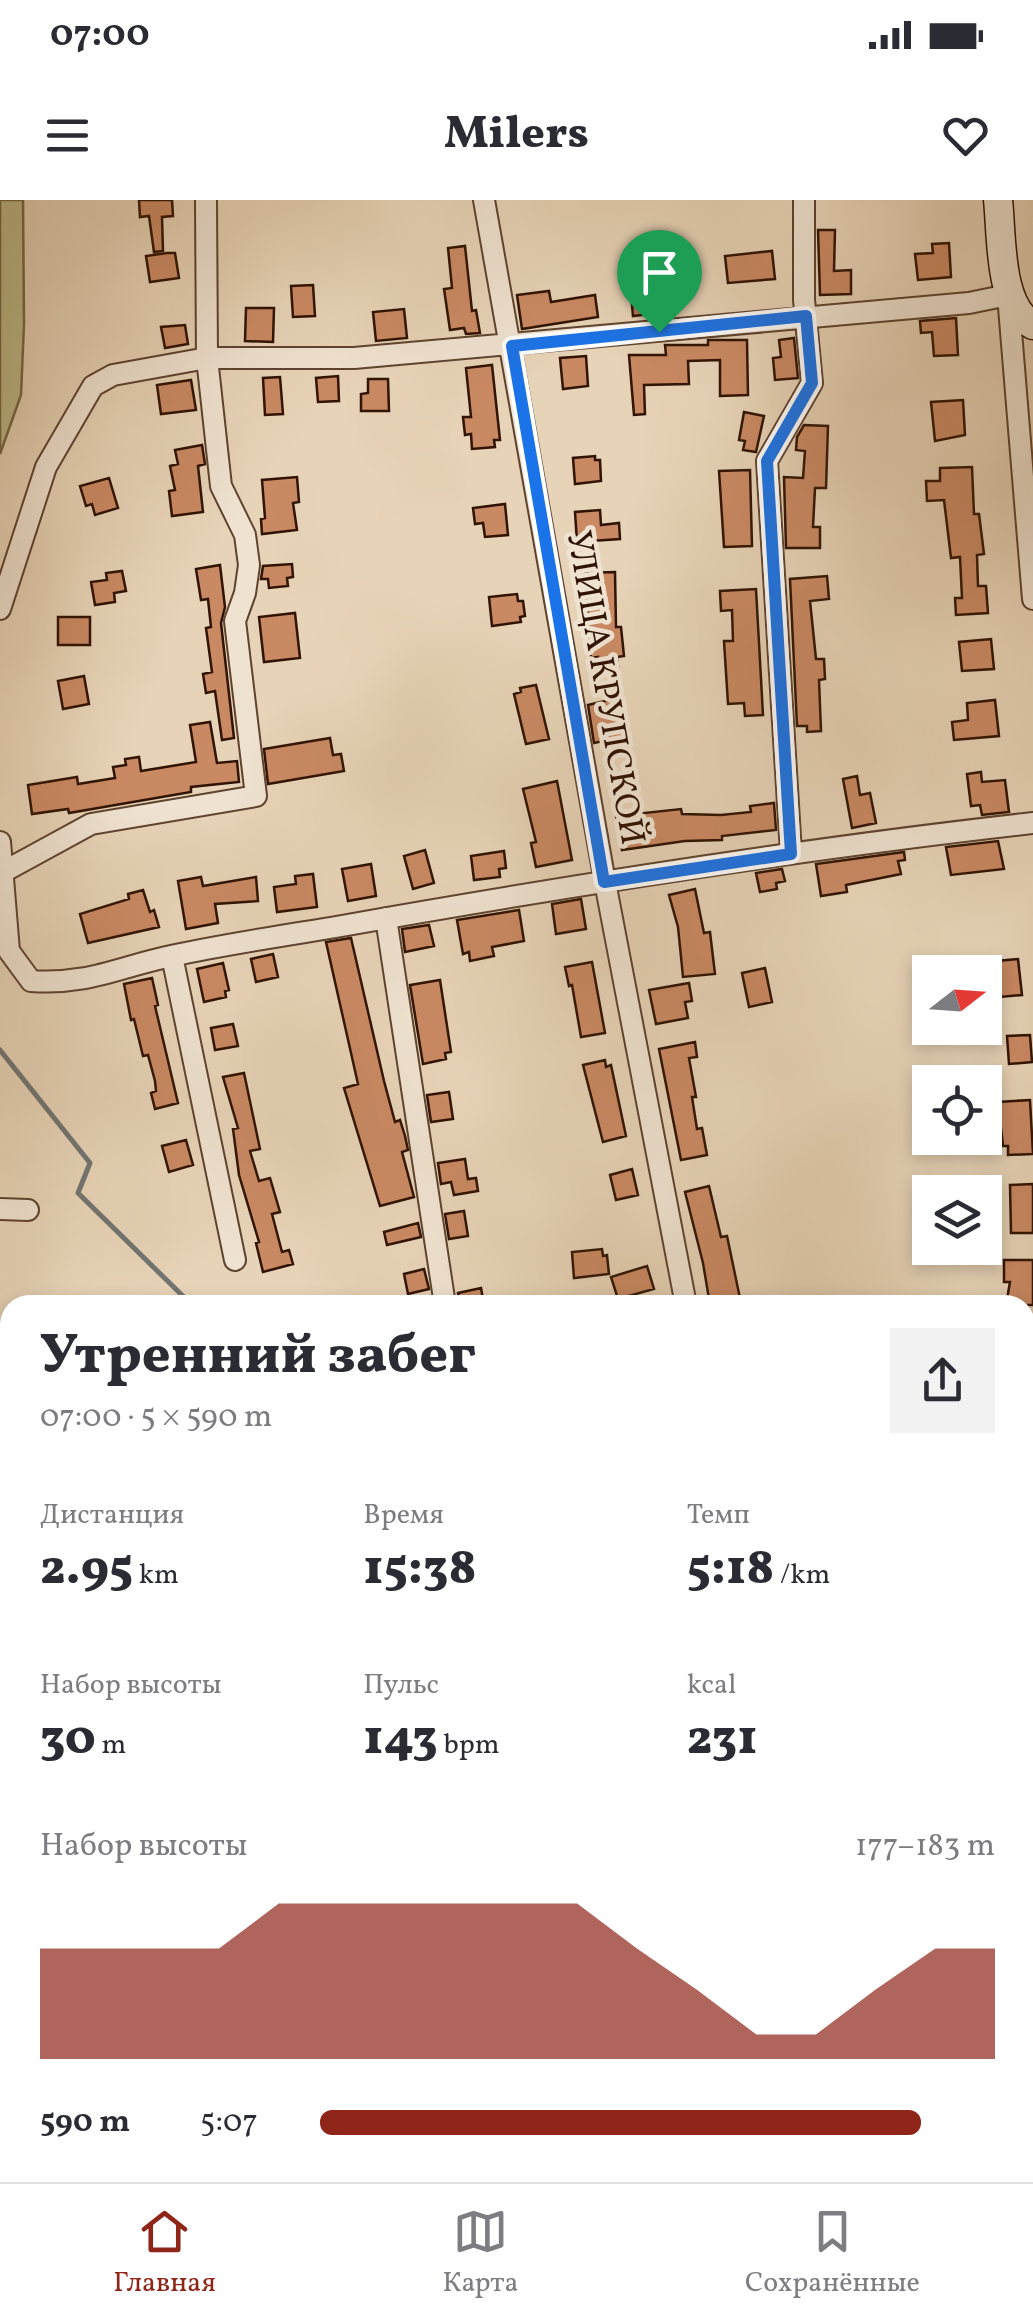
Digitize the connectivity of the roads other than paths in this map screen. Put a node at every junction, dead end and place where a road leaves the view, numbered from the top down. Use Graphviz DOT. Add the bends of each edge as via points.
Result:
graph roads {
  1 [pos="206,200"];
  2 [pos="484,200"];
  3 [pos="804,200"];
  4 [pos="998,200"];
  5 [pos="1008,295"];
  6 [pos="806,316"];
  7 [pos="1033,325"];
  8 [pos="512,346"];
  9 [pos="207,358"];
  10 [pos="1033,599"];
  11 [pos="0,609"];
  12 [pos="1033,823"];
  13 [pos="0,842"];
  14 [pos="791,854"];
  15 [pos="4,872"];
  16 [pos="604,882"];
  17 [pos="386,918"];
  18 [pos="172,956"];
  19 [pos="0,1209"];
  20 [pos="28,1210"];
  21 [pos="235,1260"];
  22 [pos="443,1295"];
  23 [pos="684,1295"];
  1 -- 9 [label="street"];
  2 -- 8 [label="street, УЛИЦА КРУПСКОЙ"];
  3 -- 6 [label="street"];
  4 -- 5 [label="main road"];
  5 -- 6 [label="street"];
  5 -- 7 [label="main road"];
  5 -- 10 [label="street"];
  6 -- 8 [label="street"];
  6 -- 14 [label="street" via="812,383 767,461"];
  8 -- 9 [label="street" via="354,358"];
  8 -- 16 [label="street, УЛИЦА КРУПСКОЙ"];
  9 -- 11 [label="street" via="113,375 93,386 46,466"];
  9 -- 15 [label="street" via="221,486 245,536 249,565 235,621 256,796 91,824"];
  12 -- 14 [label="street"];
  13 -- 15 [label="street"];
  14 -- 16 [label="street"];
  15 -- 18 [label="street" via="9,950 31,981 96,978"];
  16 -- 17 [label="street"];
  16 -- 23 [label="street, УЛИЦА КРУПСКОЙ"];
  17 -- 18 [label="street"];
  17 -- 22 [label="street"];
  18 -- 21 [label="street"];
  19 -- 20 [label="street"];
}
